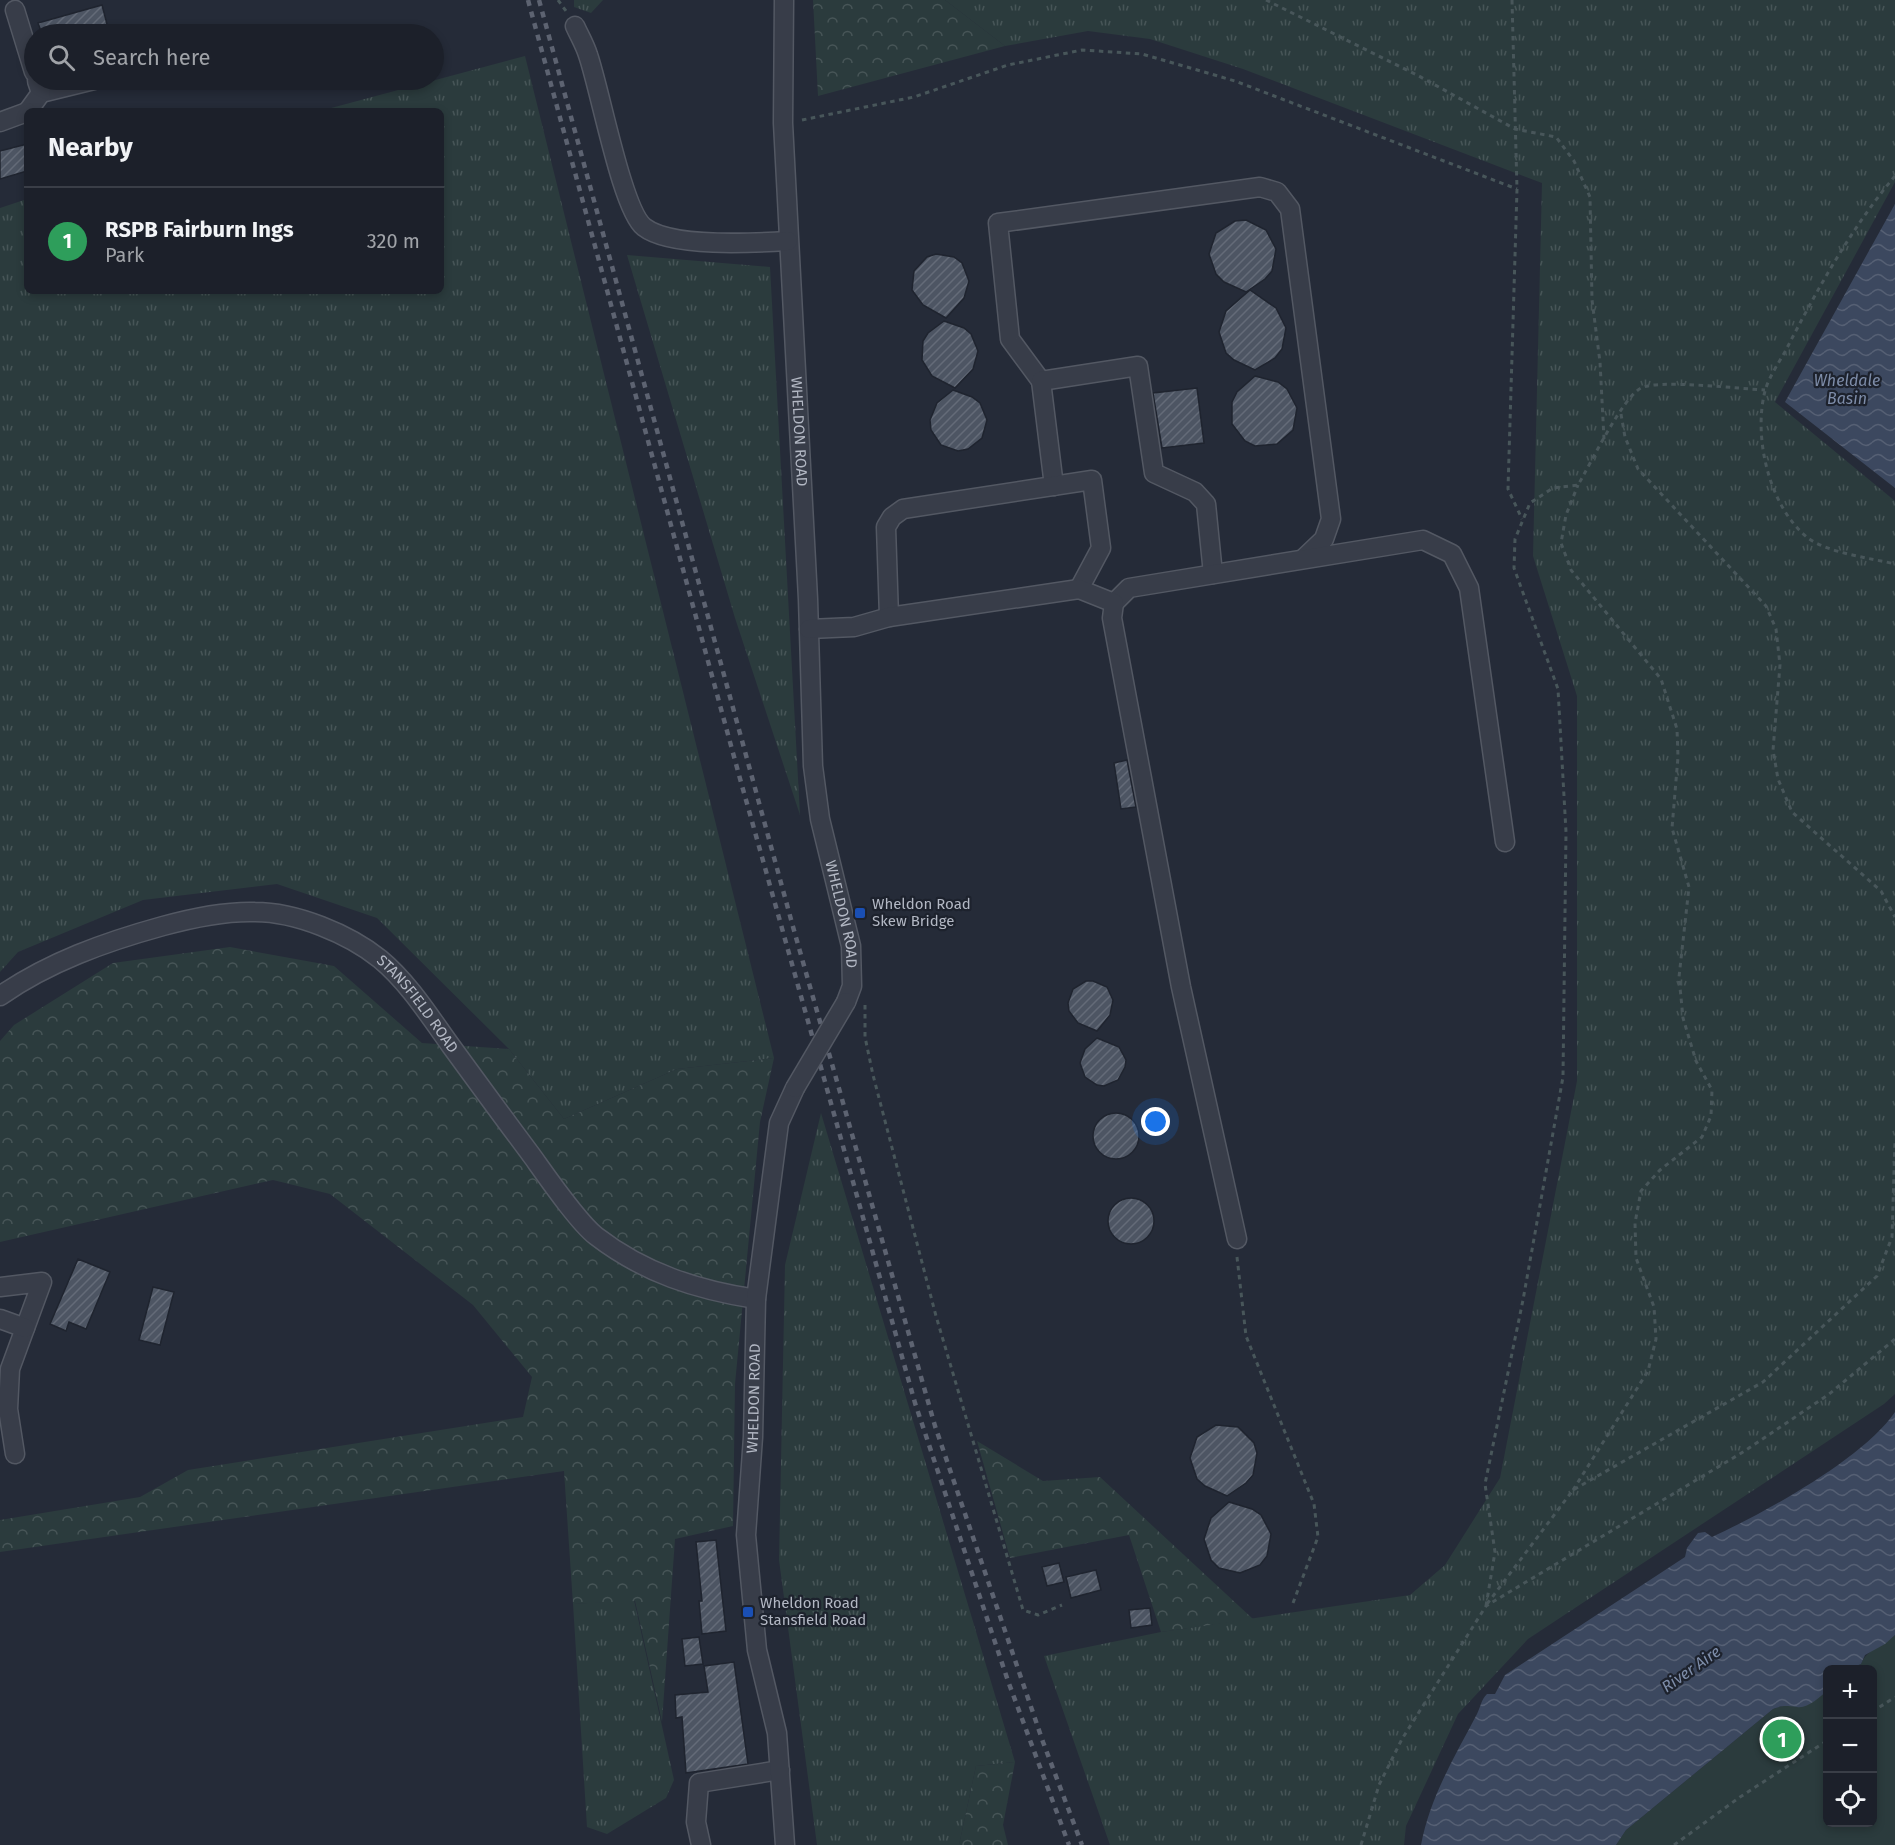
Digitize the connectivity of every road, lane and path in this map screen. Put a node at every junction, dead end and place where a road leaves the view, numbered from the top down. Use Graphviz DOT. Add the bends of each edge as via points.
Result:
graph roads {
  1 [pos="784,0"];
  2 [pos="1266,0"];
  3 [pos="1512,0"];
  4 [pos="15,10"];
  5 [pos="575,26"];
  6 [pos="24,39"];
  7 [pos="37,90"];
  8 [pos="29,108"];
  9 [pos="24,113"];
  10 [pos="0,122"];
  11 [pos="783,123"];
  12 [pos="1515,129"];
  13 [pos="1895,176"];
  14 [pos="1517,189"];
  15 [pos="788,241"];
  16 [pos="1041,381"];
  17 [pos="1765,390"];
  18 [pos="1620,412"];
  19 [pos="1604,441"];
  20 [pos="1578,485"];
  21 [pos="1054,486"];
  22 [pos="1522,519"];
  23 [pos="1304,558"];
  24 [pos="1895,564"];
  25 [pos="1213,574"];
  26 [pos="1079,589"];
  27 [pos="1114,603"];
  28 [pos="889,617"];
  29 [pos="809,629"];
  30 [pos="1505,842"];
  31 [pos="1895,917"];
  32 [pos="0,996"];
  33 [pos="866,998"];
  34 [pos="1895,1140"];
  35 [pos="1237,1239"];
  36 [pos="0,1287"];
  37 [pos="756,1299"];
  38 [pos="0,1319"];
  39 [pos="25,1328"];
  40 [pos="1895,1339"];
  41 [pos="15,1454"];
  42 [pos="1573,1490"];
  43 [pos="1293,1603"];
  44 [pos="1062,1605"];
  45 [pos="1486,1606"];
  46 [pos="1895,1697"];
  47 [pos="1877,1709"];
  48 [pos="1823,1743"];
  49 [pos="780,1770"];
  50 [pos="701,1845"];
  51 [pos="784,1845"];
  52 [pos="1361,1845"];
  53 [pos="1674,1845"];
  1 -- 11 [label="street, WHELDON ROAD"];
  2 -- 12 [label="path"];
  3 -- 12 [label="path"];
  4 -- 6 [label="street"];
  5 -- 15 [label="street" via="619,140 629,204 643,226 658,235 677,239"];
  7 -- 8 [label="street"];
  9 -- 10 [label="street"];
  11 -- 14 [label="path" via="914,97 1008,65 1082,50 1142,54 1235,81"];
  11 -- 15 [label="street, WHELDON ROAD"];
  12 -- 14 [label="path"];
  12 -- 19 [label="path" via="1556,137 1574,162 1590,197 1592,300"];
  13 -- 17 [label="path" via="1811,302"];
  14 -- 22 [label="path" via="1508,489"];
  15 -- 29 [label="street, WHELDON ROAD"];
  16 -- 21 [label="street"];
  16 -- 23 [label="street" via="1010,339 998,223 1260,187 1277,192 1290,209 1331,519 1324,539"];
  16 -- 25 [label="street" via="1138,366 1154,473 1195,492 1206,504"];
  17 -- 18 [label="path" via="1664,385 1641,388"];
  17 -- 24 [label="path" via="1759,431 1768,475 1785,509 1808,538 1838,551"];
  18 -- 19 [label="path"];
  18 -- 31 [label="path" via="1638,469 1766,606 1776,629 1780,664 1773,750 1778,779 1792,812 1881,891"];
  19 -- 20 [label="path"];
  20 -- 22 [label="path" via="1552,488 1530,503"];
  20 -- 42 [label="path" via="1566,515 1561,543 1571,570 1661,679 1677,729 1672,828 1689,887 1679,977 1683,1018 1696,1061 1712,1090 1711,1116 1702,1137 1660,1170 1641,1191 1635,1223 1636,1258 1654,1307 1656,1339 1648,1371"];
  21 -- 26 [label="street" via="1092,480 1101,548"];
  21 -- 28 [label="street" via="922,504 892,517 886,527"];
  22 -- 45 [label="path" via="1515,539 1514,568 1558,689 1566,832 1563,1077 1485,1484 1495,1552"];
  23 -- 25 [label="street"];
  23 -- 30 [label="street" via="1423,540 1452,554 1469,588"];
  25 -- 27 [label="street" via="1129,588"];
  26 -- 27 [label="street"];
  26 -- 28 [label="street"];
  27 -- 35 [label="street" via="1112,618 1179,975"];
  28 -- 29 [label="street" via="854,627"];
  29 -- 37 [label="street, WHELDON ROAD, bridge" via="814,783 851,946 852,986 779,1123"];
  32 -- 37 [label="street, STANSFIELD ROAD" via="32,974 117,939 194,918 256,912 300,920 343,934 381,960 411,992 594,1235 637,1264 675,1281"];
  33 -- 44 [label="path" via="865,1036 873,1076 936,1316 1023,1610 1038,1615"];
  34 -- 42 [label="path" via="1892,1237 1877,1276 1763,1382"];
  35 -- 43 [label="path" via="1246,1336 1314,1504 1318,1537"];
  36 -- 39 [label="street" via="42,1282"];
  37 -- 49 [label="street, WHELDON ROAD" via="746,1535 757,1650 777,1733"];
  38 -- 39 [label="street"];
  39 -- 41 [label="street" via="10,1369 8,1409"];
  40 -- 45 [label="path" via="1828,1395 1743,1452"];
  42 -- 45 [label="path"];
  45 -- 52 [label="path" via="1402,1739 1379,1785"];
  46 -- 47 [label="path"];
  48 -- 53 [label="path"];
  49 -- 50 [label="street" via="699,1783 696,1822"];
  49 -- 51 [label="street, WHELDON ROAD"];
}
